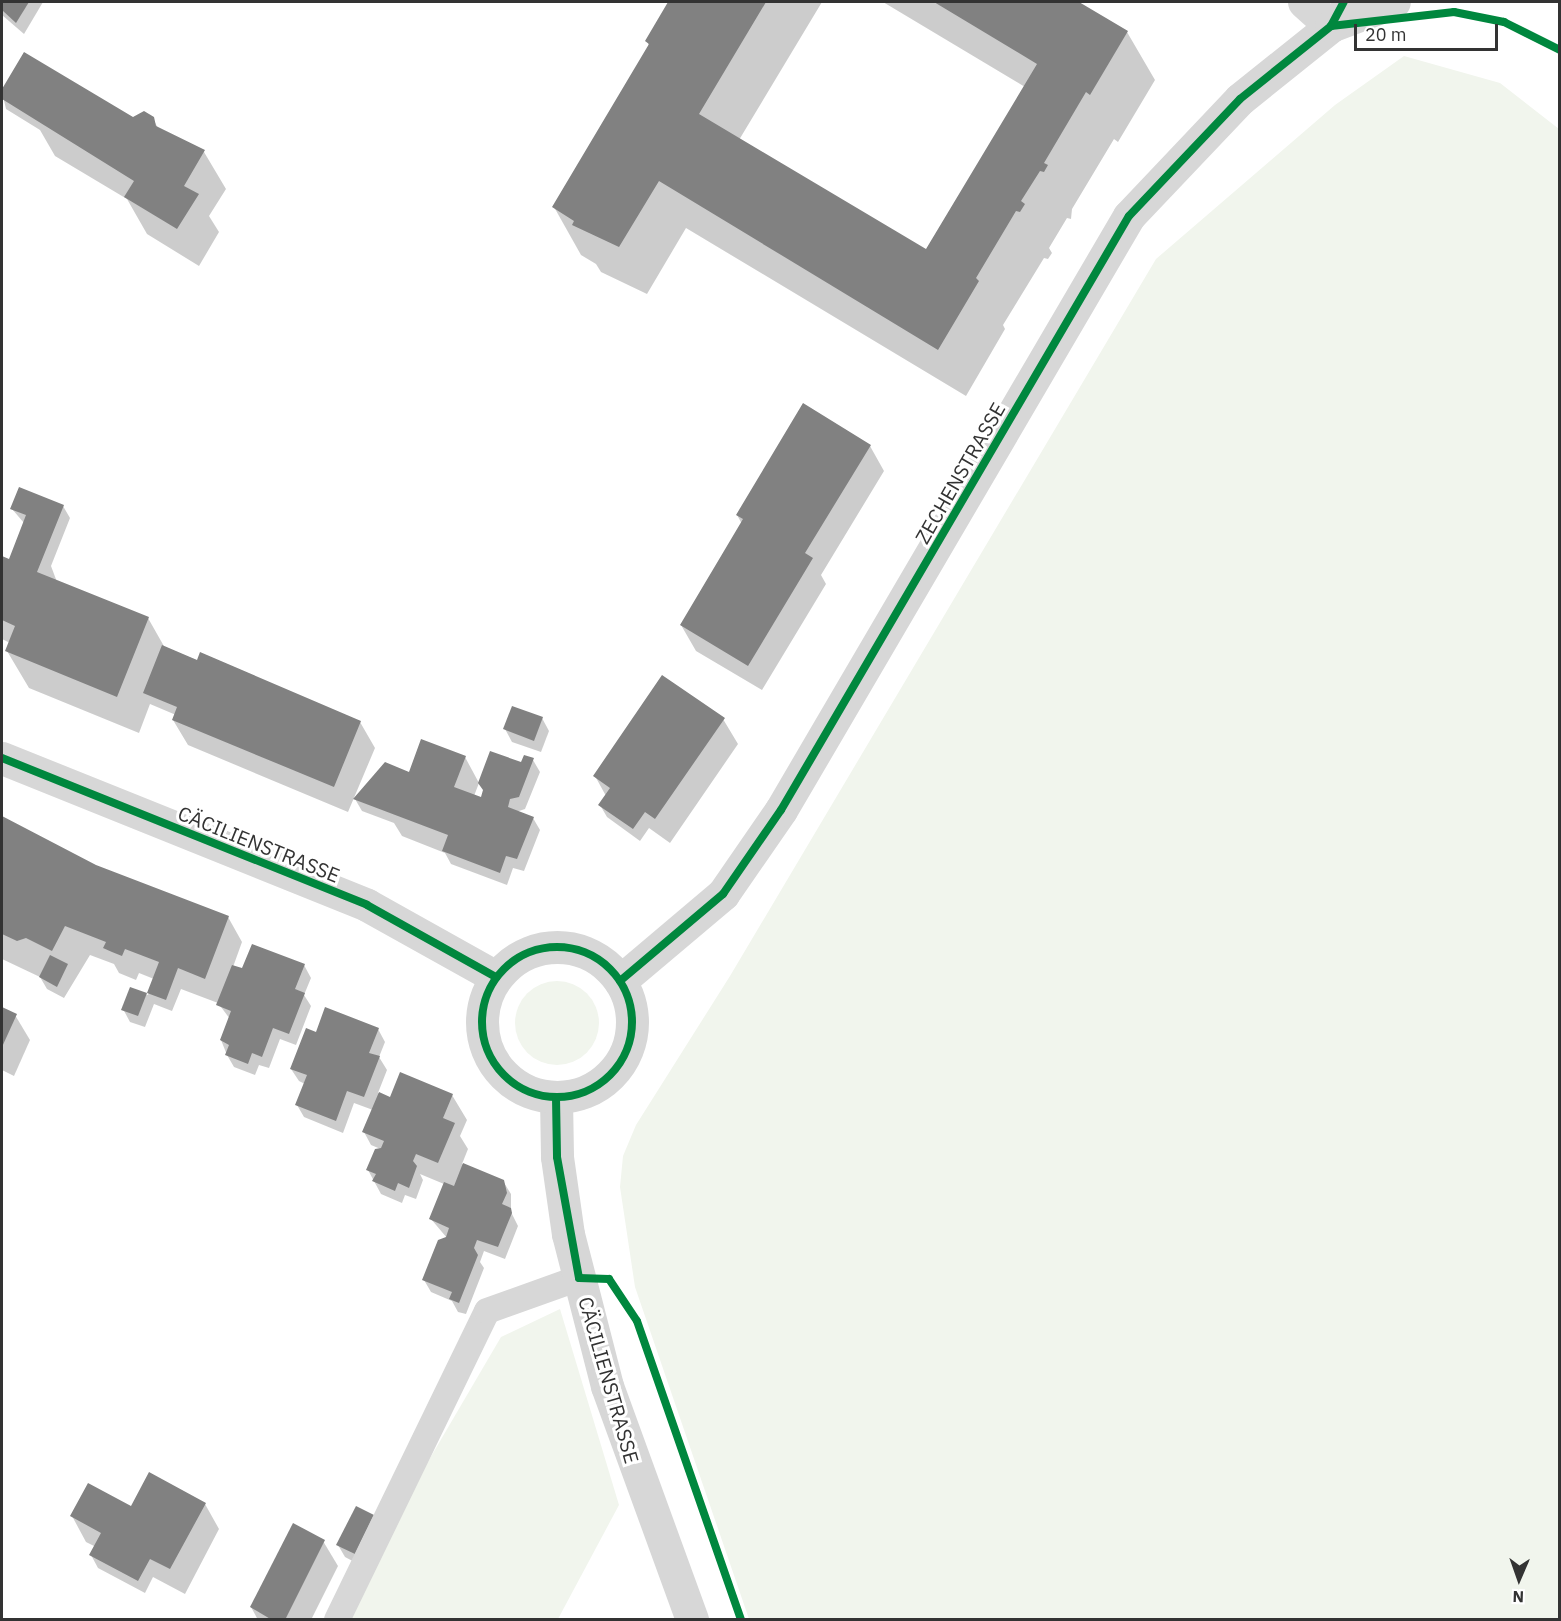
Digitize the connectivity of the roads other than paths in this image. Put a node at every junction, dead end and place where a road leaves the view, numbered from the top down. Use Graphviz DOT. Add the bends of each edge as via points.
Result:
graph roads {
  1 [pos="1304,2"];
  2 [pos="1353,2"];
  3 [pos="1394,2"];
  4 [pos="1331,26"];
  5 [pos="2,758"];
  6 [pos="496,977"];
  7 [pos="620,981"];
  8 [pos="556,1098"];
  9 [pos="579,1278"];
  10 [pos="337,1620"];
  11 [pos="692,1620"];
  1 -- 4 [label="street"];
  2 -- 4 [label="street, ZECHENSTRASSE"];
  3 -- 4 [label="street, ZECHENSTRASSE"];
  4 -- 7 [label="street, ZECHENSTRASSE" via="1240,99 1129,216 781,810 723,894"];
  5 -- 6 [label="street, CÄCILIENSTRASSE" via="368,905"];
  6 -- 7 [label="street" via="520,957 559,946 597,959"];
  6 -- 8 [label="street" via="485,998 481,1021 490,1055 512,1082 533,1094"];
  7 -- 8 [label="street" via="632,1019 630,1040 622,1058 595,1087"];
  8 -- 9 [label="street, CÄCILIENSTRASSE" via="557,1157"];
  9 -- 10 [label="lane" via="487,1311"];
  9 -- 11 [label="street, CÄCILIENSTRASSE" via="607,1386"];
}
